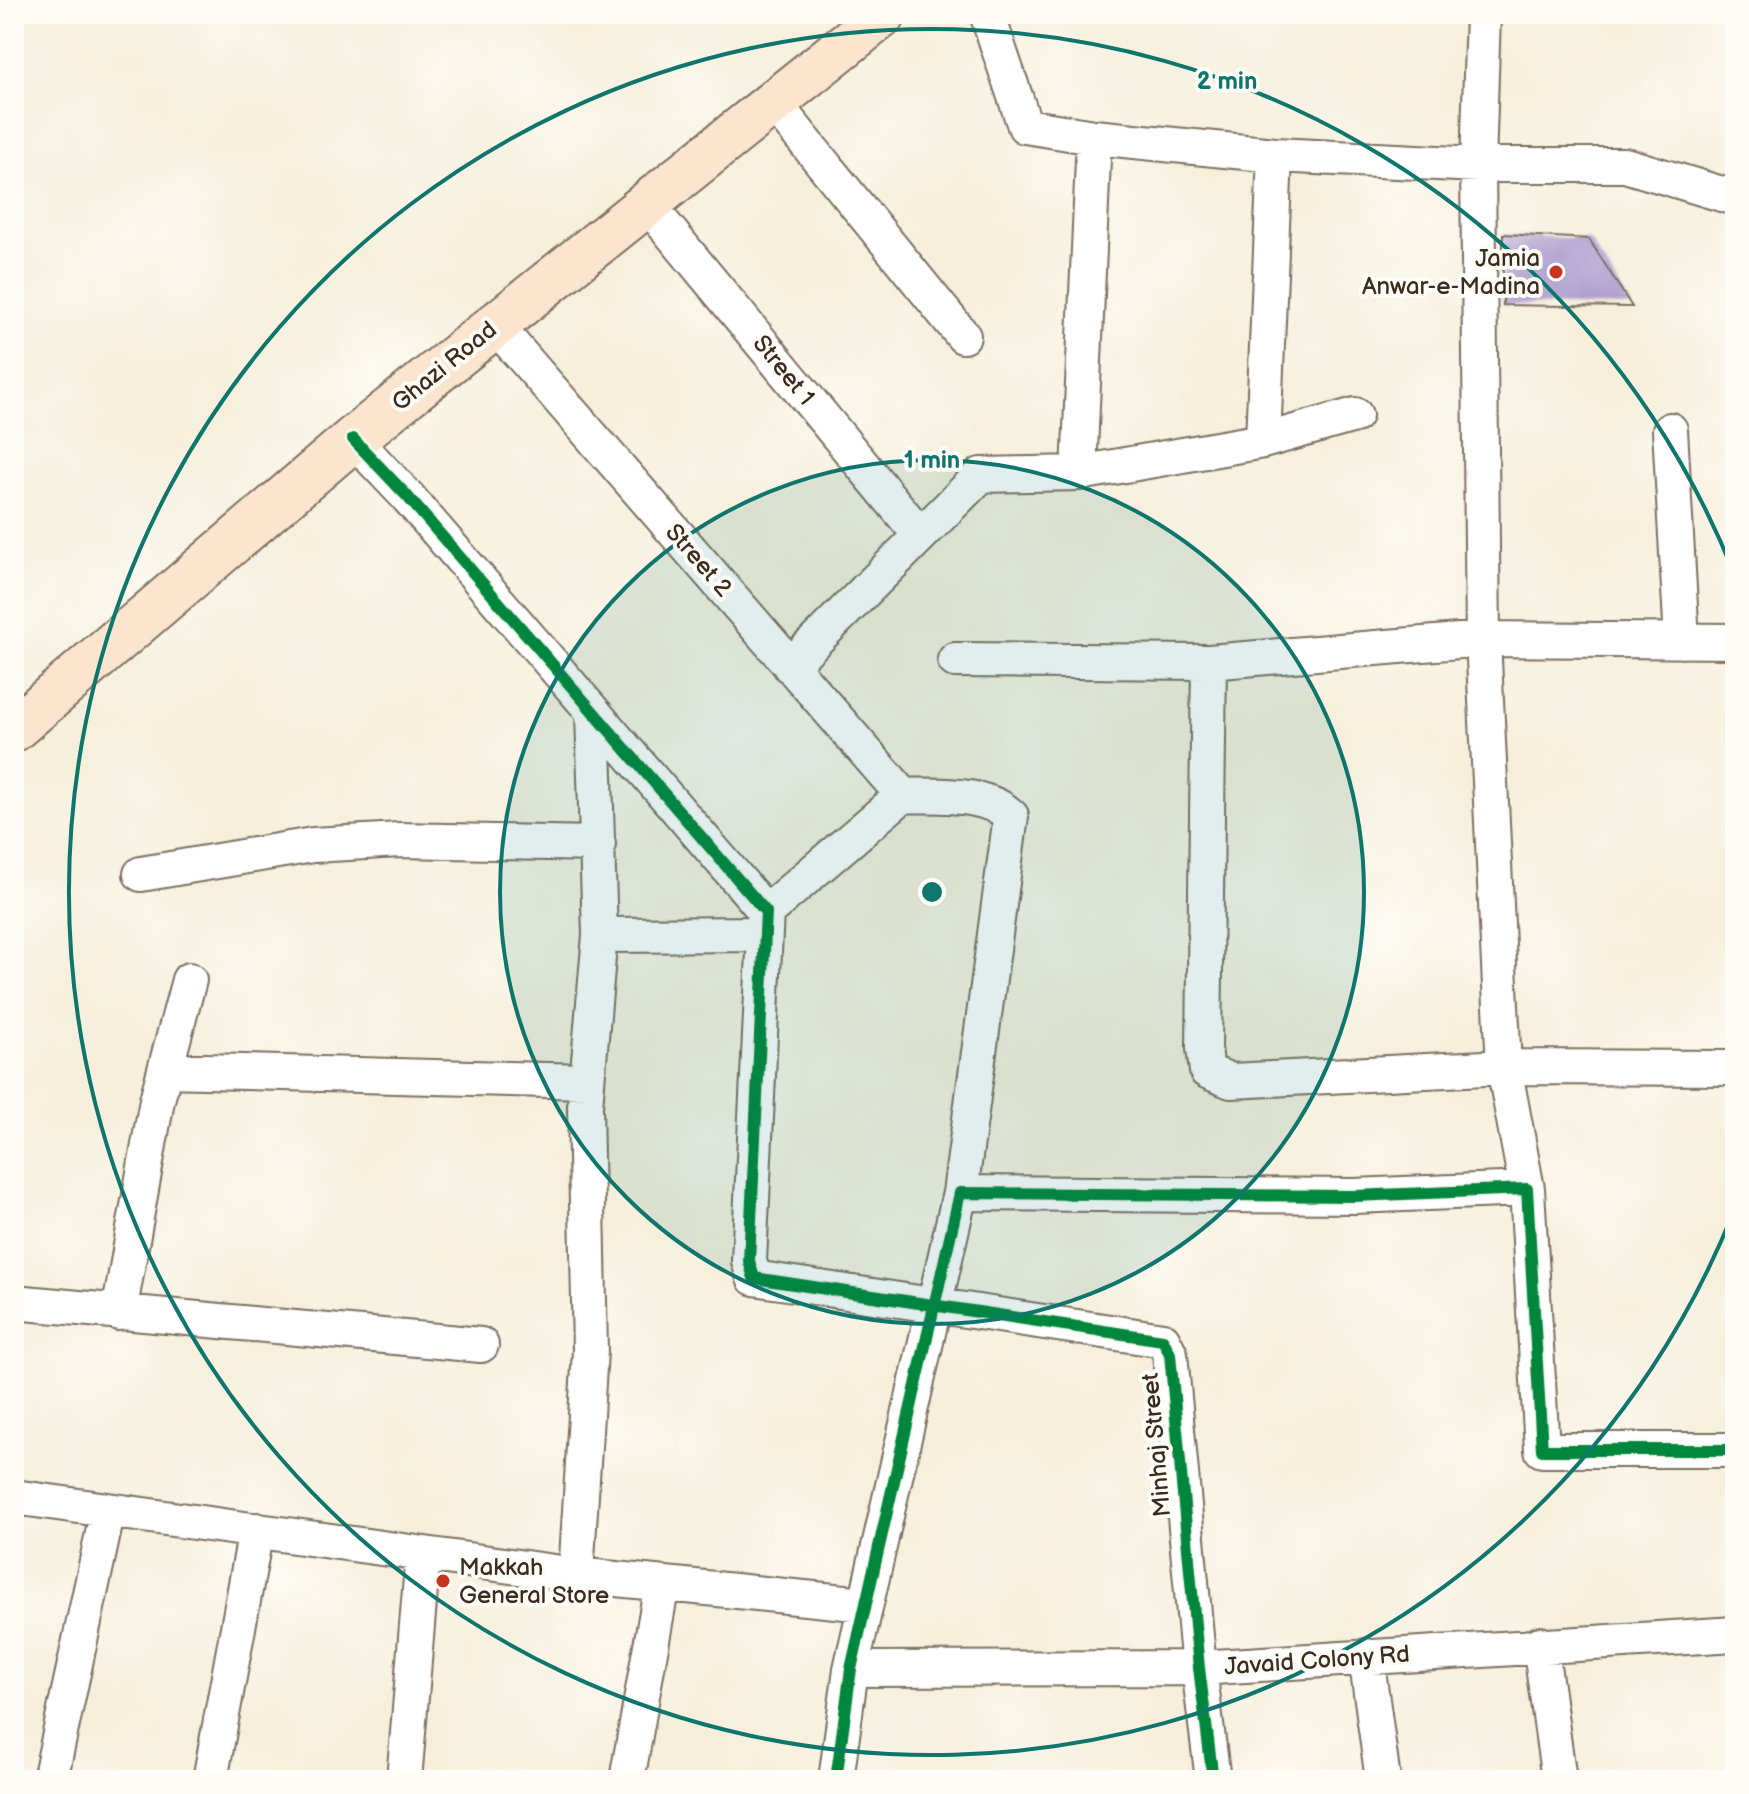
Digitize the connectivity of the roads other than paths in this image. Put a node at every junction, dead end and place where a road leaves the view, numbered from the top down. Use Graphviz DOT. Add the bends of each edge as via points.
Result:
graph roads {
  1 [pos="884,14"];
  2 [pos="987,14"];
  3 [pos="1483,14"];
  4 [pos="773,102"];
  5 [pos="1094,137"];
  6 [pos="1275,155"];
  7 [pos="1478,165"];
  8 [pos="1735,198"];
  9 [pos="647,204"];
  10 [pos="495,325"];
  11 [pos="963,336"];
  12 [pos="1355,415"];
  13 [pos="1670,430"];
  14 [pos="353,439"];
  15 [pos="1263,441"];
  16 [pos="1079,473"];
  17 [pos="920,535"];
  18 [pos="1483,639"];
  19 [pos="1682,641"];
  20 [pos="1735,641"];
  21 [pos="955,660"];
  22 [pos="1209,662"];
  23 [pos="790,666"];
  24 [pos="593,713"];
  25 [pos="16,721"];
  26 [pos="903,795"];
  27 [pos="598,844"];
  28 [pos="141,874"];
  29 [pos="765,923"];
  30 [pos="600,935"];
  31 [pos="189,980"];
  32 [pos="1504,1067"];
  33 [pos="1735,1068"];
  34 [pos="165,1070"];
  35 [pos="587,1081"];
  36 [pos="1527,1189"];
  37 [pos="960,1193"];
  38 [pos="14,1302"];
  39 [pos="932,1307"];
  40 [pos="119,1313"];
  41 [pos="481,1345"];
  42 [pos="1735,1450"];
  43 [pos="14,1497"];
  44 [pos="108,1510"];
  45 [pos="256,1530"];
  46 [pos="423,1554"];
  47 [pos="576,1575"];
  48 [pos="662,1584"];
  49 [pos="865,1604"];
  50 [pos="1735,1634"];
  51 [pos="1540,1644"];
  52 [pos="1366,1656"];
  53 [pos="1199,1668"];
  54 [pos="851,1669"];
  55 [pos="50,1780"];
  56 [pos="210,1780"];
  57 [pos="404,1780"];
  58 [pos="627,1780"];
  59 [pos="836,1780"];
  60 [pos="1213,1780"];
  61 [pos="1383,1780"];
  62 [pos="1559,1780"];
  1 -- 4 [label="main road, Ghazi Road"];
  2 -- 5 [label="street" via="1025,126"];
  3 -- 7 [label="street"];
  4 -- 9 [label="main road, Ghazi Road"];
  4 -- 11 [label="street"];
  5 -- 6 [label="street"];
  5 -- 16 [label="street"];
  6 -- 7 [label="street"];
  6 -- 15 [label="street"];
  7 -- 8 [label="street" via="1625,165"];
  7 -- 18 [label="street"];
  9 -- 10 [label="main road, Ghazi Road"];
  9 -- 17 [label="street, Street 1"];
  10 -- 14 [label="main road, Ghazi Road"];
  10 -- 23 [label="street, Street 2"];
  12 -- 15 [label="street"];
  13 -- 19 [label="street"];
  14 -- 24 [label="street"];
  14 -- 25 [label="main road, Ghazi Road"];
  15 -- 16 [label="street"];
  16 -- 17 [label="street" via="981,475"];
  17 -- 23 [label="street"];
  18 -- 19 [label="street"];
  18 -- 22 [label="street"];
  18 -- 32 [label="street"];
  19 -- 20 [label="street"];
  21 -- 22 [label="street"];
  22 -- 32 [label="street" via="1207,1071 1231,1081"];
  23 -- 26 [label="street, Street 2"];
  24 -- 27 [label="street"];
  24 -- 29 [label="street"];
  26 -- 29 [label="street"];
  26 -- 37 [label="street" via="984,800 1011,816"];
  27 -- 28 [label="street" via="327,844"];
  27 -- 30 [label="street"];
  29 -- 30 [label="street"];
  29 -- 39 [label="street" via="749,1261 754,1278"];
  30 -- 35 [label="street"];
  31 -- 34 [label="street"];
  32 -- 33 [label="street"];
  32 -- 36 [label="street"];
  34 -- 35 [label="street"];
  34 -- 40 [label="street"];
  35 -- 47 [label="street" via="590,1351"];
  36 -- 37 [label="street" via="1354,1196"];
  36 -- 42 [label="street" via="1542,1450"];
  37 -- 39 [label="street"];
  38 -- 40 [label="street"];
  39 -- 49 [label="street"];
  39 -- 53 [label="street, Minhaj Street" via="1163,1340 1170,1354"];
  40 -- 41 [label="street"];
  43 -- 44 [label="street"];
  44 -- 45 [label="street"];
  44 -- 55 [label="street"];
  45 -- 46 [label="street"];
  45 -- 56 [label="street"];
  46 -- 47 [label="street"];
  46 -- 57 [label="street"];
  47 -- 48 [label="street"];
  48 -- 49 [label="street"];
  48 -- 58 [label="street"];
  49 -- 54 [label="street"];
  50 -- 51 [label="street, Javaid Colony Rd"];
  51 -- 52 [label="street, Javaid Colony Rd"];
  51 -- 62 [label="street"];
  52 -- 53 [label="street, Javaid Colony Rd"];
  52 -- 61 [label="street"];
  53 -- 54 [label="street, Javaid Colony Rd"];
  53 -- 60 [label="street, Minhaj Street"];
  54 -- 59 [label="street"];
}
